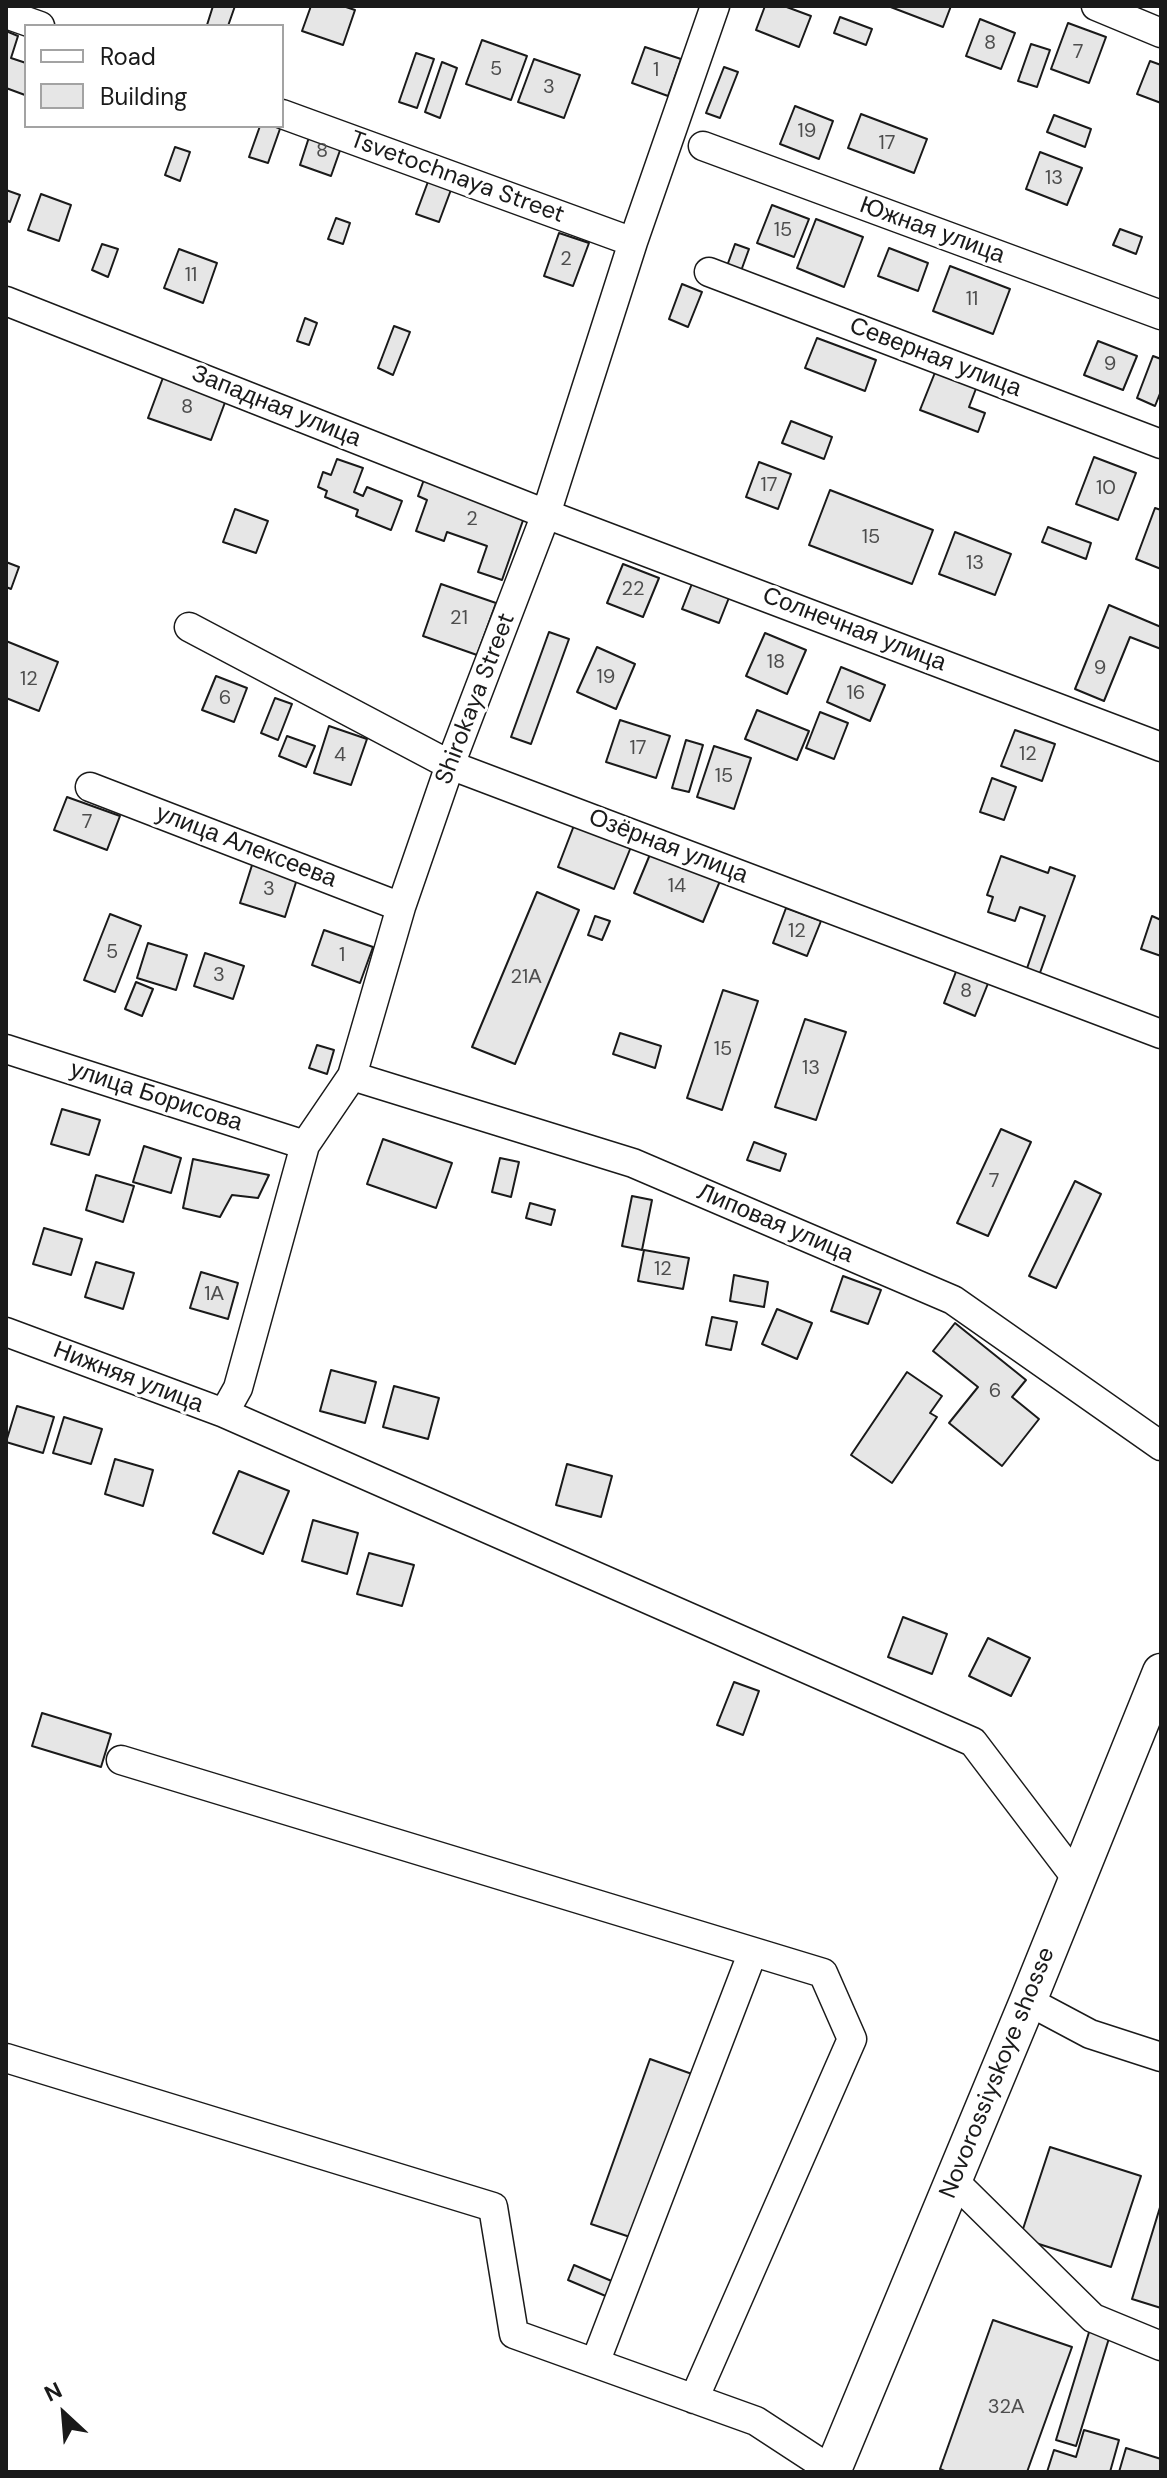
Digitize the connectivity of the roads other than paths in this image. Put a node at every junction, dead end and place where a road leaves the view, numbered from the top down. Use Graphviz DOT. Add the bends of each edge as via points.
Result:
graph roads {
  1 [pos="715,6"];
  2 [pos="1096,6"];
  3 [pos="6,14"];
  4 [pos="34,24"];
  5 [pos="1161,33"];
  6 [pos="284,115"];
  7 [pos="703,146"];
  8 [pos="633,242"];
  9 [pos="709,272"];
  10 [pos="6,301"];
  11 [pos="1161,315"];
  12 [pos="1161,444"];
  13 [pos="546,514"];
  14 [pos="189,627"];
  15 [pos="1161,747"];
  16 [pos="450,765"];
  17 [pos="90,787"];
  18 [pos="401,907"];
  19 [pos="1161,1034"];
  20 [pos="6,1049"];
  21 [pos="352,1076"];
  22 [pos="305,1145"];
  23 [pos="6,1332"];
  24 [pos="238,1388"];
  25 [pos="224,1413"];
  26 [pos="1161,1446"];
  27 [pos="1161,1672"];
  28 [pos="121,1760"];
  29 [pos="1077,1879"];
  30 [pos="752,1954"];
  31 [pos="1028,2001"];
  32 [pos="1161,2057"];
  33 [pos="6,2058"];
  34 [pos="954,2181"];
  35 [pos="1161,2346"];
  36 [pos="595,2363"];
  37 [pos="694,2399"];
  38 [pos="833,2472"];
  1 -- 8 [label="street, Shirokaya Street"];
  2 -- 5 [label="street"];
  3 -- 4 [label="street"];
  6 -- 8 [label="street, Tsvetochnaya Street"];
  7 -- 11 [label="street, Южная улица"];
  8 -- 13 [label="street, Shirokaya Street"];
  9 -- 12 [label="street, Северная улица"];
  10 -- 13 [label="street, Западная улица"];
  13 -- 15 [label="street, Солнечная улица"];
  13 -- 16 [label="street, Shirokaya Street"];
  14 -- 16 [label="street, Озёрная улица"];
  16 -- 18 [label="street, Shirokaya Street"];
  16 -- 19 [label="street, Озёрная улица"];
  17 -- 18 [label="street, улица Алексеева"];
  18 -- 21 [label="street, Shirokaya Street"];
  20 -- 22 [label="street, улица Борисова"];
  21 -- 22 [label="street, Shirokaya Street"];
  21 -- 26 [label="street, Липовая улица" via="633,1163 953,1300"];
  22 -- 24 [label="street, Shirokaya Street"];
  23 -- 25 [label="street, Нижняя улица"];
  24 -- 25 [label="street, Нижняя улица"];
  25 -- 29 [label="street" via="973,1742"];
  27 -- 29 [label="main road, Novorossiyskoye shosse"];
  28 -- 30 [label="street"];
  29 -- 31 [label="main road, Novorossiyskoye shosse"];
  30 -- 36 [label="street"];
  30 -- 37 [label="street" via="823,1973 852,2039"];
  31 -- 32 [label="street" via="1090,2034"];
  31 -- 34 [label="main road, Novorossiyskoye shosse"];
  33 -- 36 [label="street" via="493,2207 514,2334"];
  34 -- 35 [label="street" via="1093,2318"];
  34 -- 38 [label="main road, Novorossiyskoye shosse"];
  36 -- 37 [label="street"];
  37 -- 38 [label="street" via="756,2421"];
}
